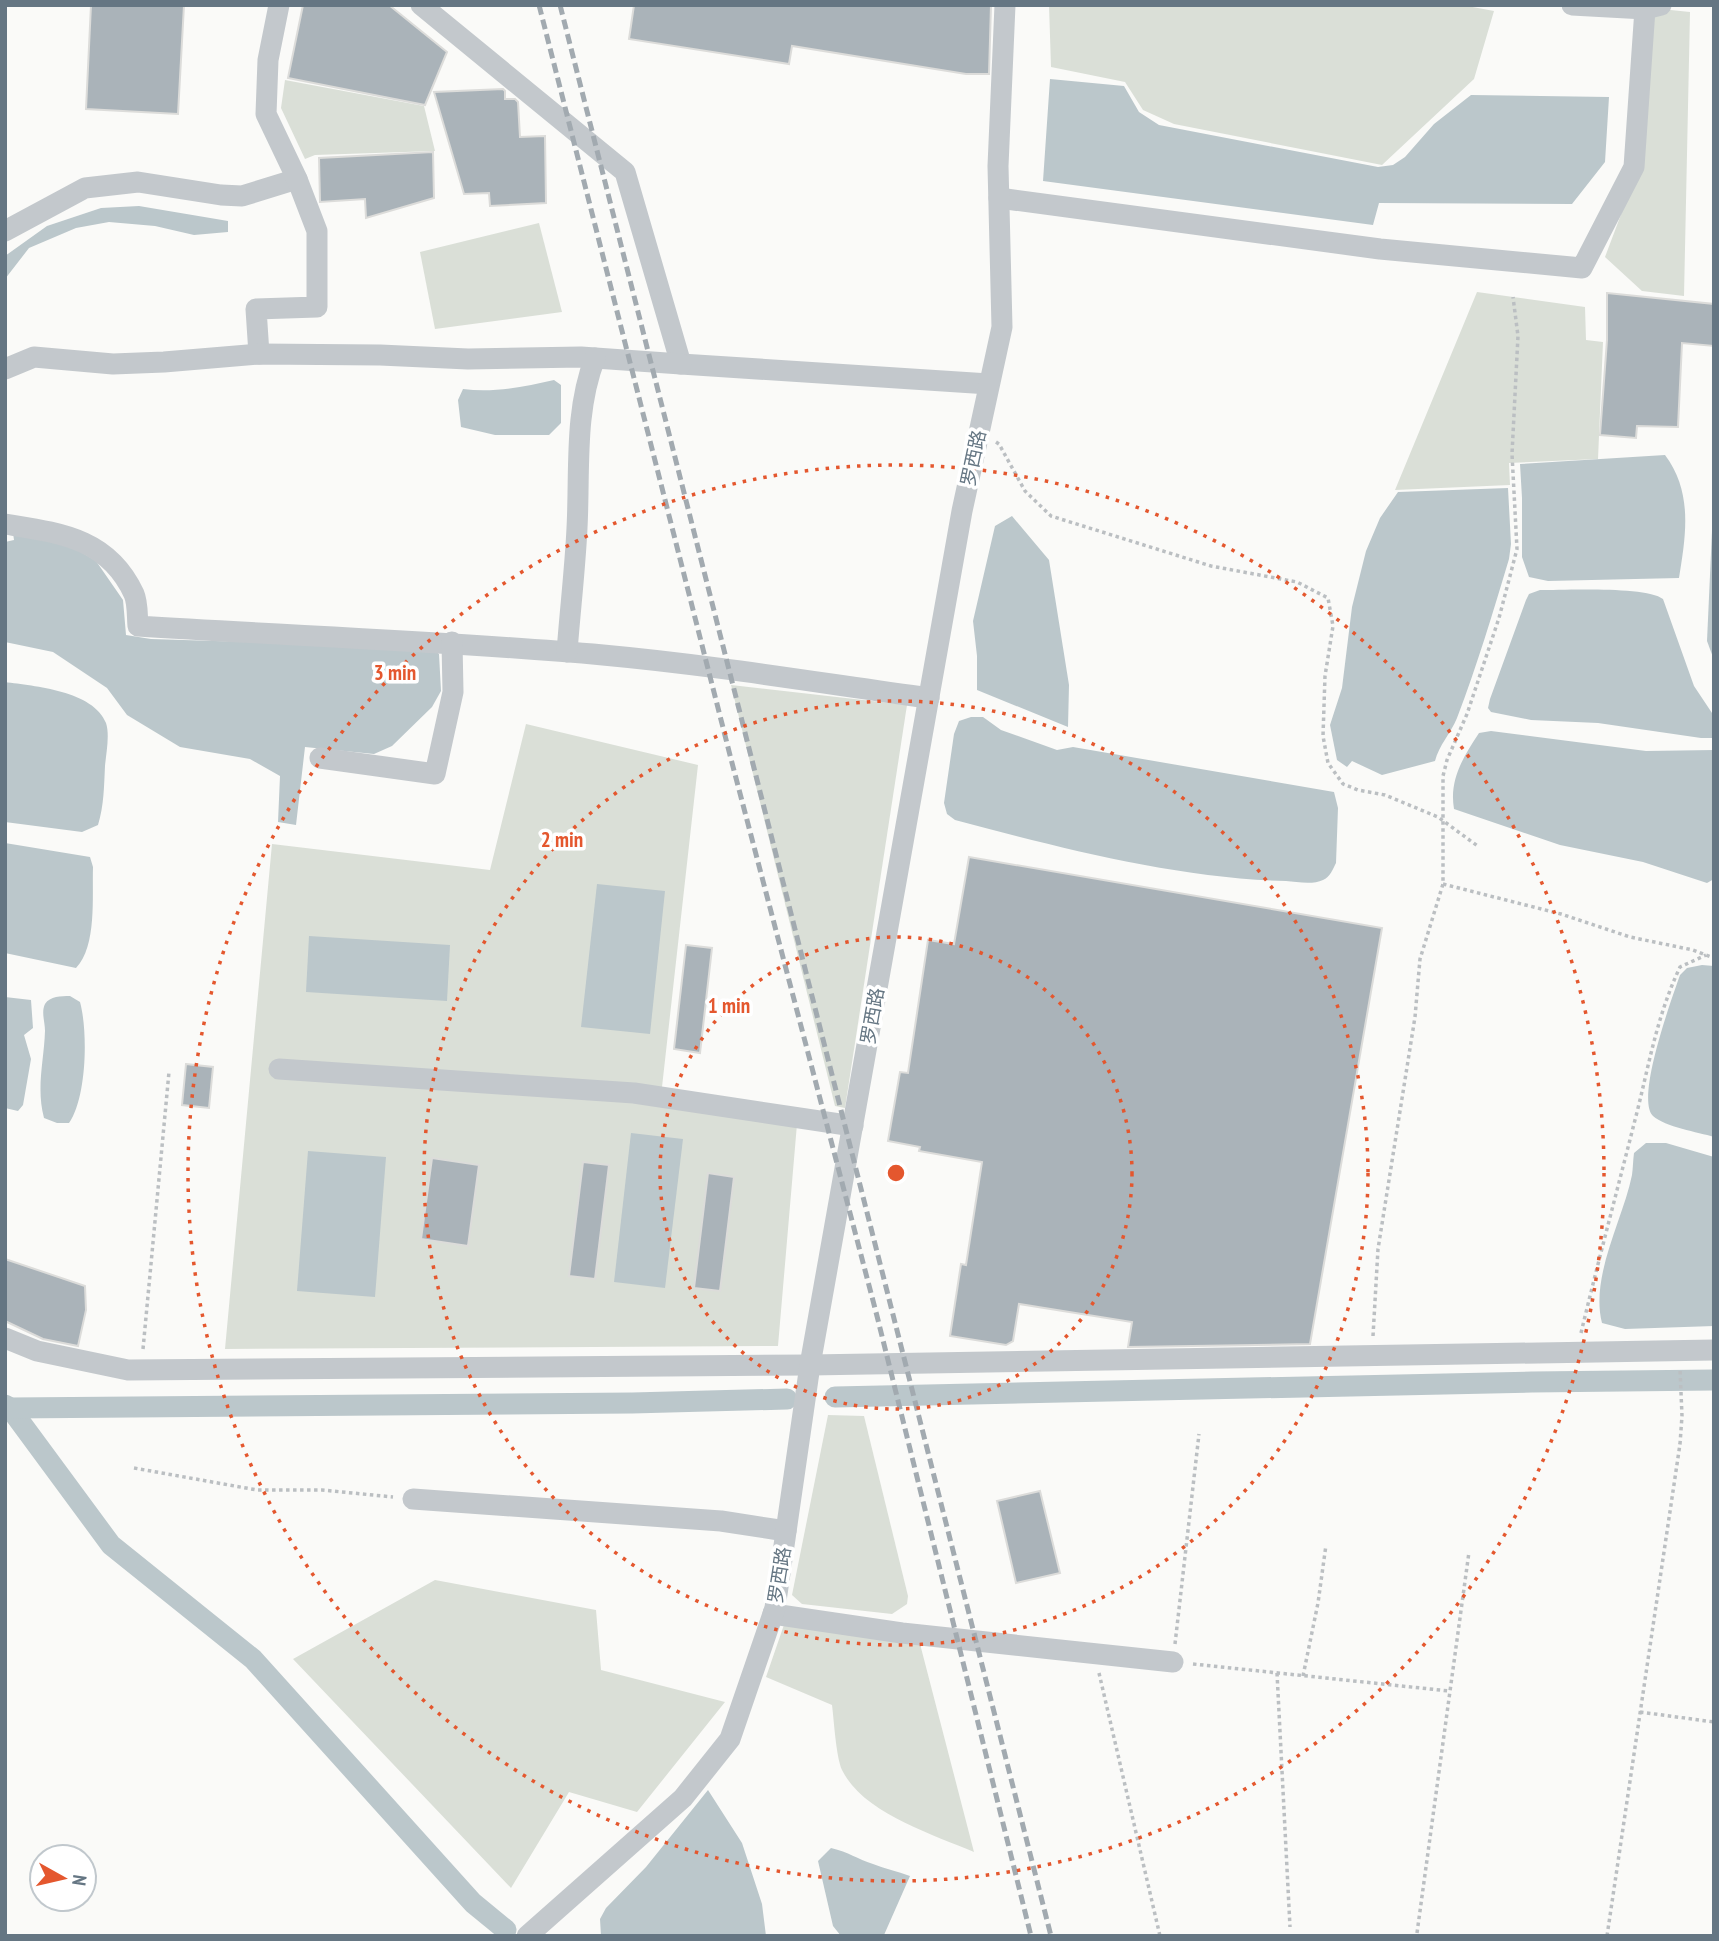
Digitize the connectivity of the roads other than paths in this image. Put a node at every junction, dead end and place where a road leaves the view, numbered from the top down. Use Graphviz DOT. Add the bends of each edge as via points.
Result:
graph roads {
  1 [pos="279,5"];
  2 [pos="421,5"];
  3 [pos="1005,5"];
  4 [pos="1572,5"];
  5 [pos="1653,7"];
  6 [pos="298,179"];
  7 [pos="999,198"];
  8 [pos="5,231"];
  9 [pos="260,354"];
  10 [pos="595,358"];
  11 [pos="681,364"];
  12 [pos="5,369"];
  13 [pos="989,384"];
  14 [pos="5,524"];
  15 [pos="452,642"];
  16 [pos="566,652"];
  17 [pos="929,698"];
  18 [pos="320,758"];
  19 [pos="279,1069"];
  20 [pos="853,1126"];
  21 [pos="5,1338"];
  22 [pos="1714,1350"];
  23 [pos="810,1365"];
  24 [pos="412,1499"];
  25 [pos="786,1531"];
  26 [pos="773,1614"];
  27 [pos="1173,1662"];
  28 [pos="527,1936"];
  1 -- 6 [label="street" via="268,60 266,114"];
  2 -- 11 [label="street" via="625,172"];
  3 -- 7 [label="street, 罗西路"];
  4 -- 5 [label="street"];
  5 -- 7 [label="street" via="1634,167 1582,268 1380,249"];
  6 -- 8 [label="street" via="242,196 138,182 85,188"];
  6 -- 9 [label="street" via="317,231 317,307 256,309"];
  7 -- 13 [label="street, 罗西路" via="1002,327"];
  9 -- 10 [label="street"];
  9 -- 12 [label="street" via="126,363 34,357"];
  10 -- 11 [label="street"];
  10 -- 16 [label="street" via="586,380 579,430 577,530"];
  11 -- 13 [label="street"];
  13 -- 17 [label="street, 罗西路" via="961,510"];
  14 -- 15 [label="street" via="58,532 89,544 113,561 135,596 138,626"];
  15 -- 16 [label="street"];
  15 -- 18 [label="street" via="453,692 435,774"];
  16 -- 17 [label="street"];
  17 -- 20 [label="street, 罗西路"];
  19 -- 20 [label="street" via="634,1093"];
  20 -- 23 [label="street, 罗西路"];
  21 -- 23 [label="street" via="37,1351 128,1370"];
  22 -- 23 [label="street"];
  23 -- 25 [label="street, 罗西路"];
  24 -- 25 [label="street" via="721,1521"];
  25 -- 26 [label="street, 罗西路"];
  26 -- 27 [label="street"];
  26 -- 28 [label="street, 罗西路" via="730,1740 683,1798"];
}
